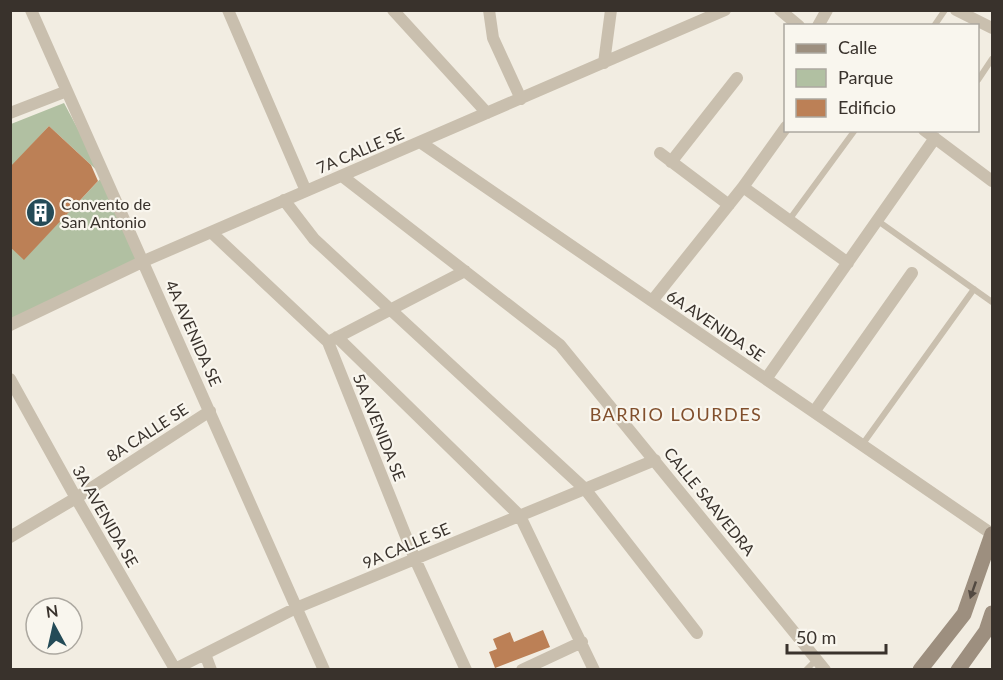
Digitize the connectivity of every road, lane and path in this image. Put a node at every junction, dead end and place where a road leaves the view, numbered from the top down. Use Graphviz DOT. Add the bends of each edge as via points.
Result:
graph roads {
  1 [pos="31,10"];
  2 [pos="228,10"];
  3 [pos="393,10"];
  4 [pos="489,10"];
  5 [pos="610,10"];
  6 [pos="725,10"];
  7 [pos="780,10"];
  8 [pos="827,10"];
  9 [pos="945,10"];
  10 [pos="956,10"];
  11 [pos="797,24"];
  12 [pos="819,24"];
  13 [pos="935,24"];
  14 [pos="993,28"];
  15 [pos="993,59"];
  16 [pos="604,63"];
  17 [pos="737,78"];
  18 [pos="979,79"];
  19 [pos="67,91"];
  20 [pos="521,99"];
  21 [pos="10,113"];
  22 [pos="487,113"];
  23 [pos="784,130"];
  24 [pos="854,132"];
  25 [pos="938,134"];
  26 [pos="420,142"];
  27 [pos="660,153"];
  28 [pos="671,162"];
  29 [pos="342,176"];
  30 [pos="993,181"];
  31 [pos="743,187"];
  32 [pos="306,192"];
  33 [pos="284,201"];
  34 [pos="729,205"];
  35 [pos="789,220"];
  36 [pos="878,221"];
  37 [pos="212,233"];
  38 [pos="144,261"];
  39 [pos="848,263"];
  40 [pos="465,271"];
  41 [pos="912,273"];
  42 [pos="974,289"];
  43 [pos="652,301"];
  44 [pos="993,302"];
  45 [pos="393,310"];
  46 [pos="10,325"];
  47 [pos="333,340"];
  48 [pos="10,379"];
  49 [pos="766,379"];
  50 [pos="210,411"];
  51 [pos="814,412"];
  52 [pos="862,445"];
  53 [pos="655,460"];
  54 [pos="585,489"];
  55 [pos="76,498"];
  56 [pos="520,516"];
  57 [pos="993,534"];
  58 [pos="10,537"];
  59 [pos="415,559"];
  60 [pos="296,608"];
  61 [pos="993,613"];
  62 [pos="989,632"];
  63 [pos="697,633"];
  64 [pos="582,642"];
  65 [pos="205,654"];
  66 [pos="816,659"];
  67 [pos="174,669"];
  68 [pos="211,669"];
  69 [pos="324,669"];
  70 [pos="466,669"];
  71 [pos="522,669"];
  72 [pos="594,669"];
  73 [pos="806,669"];
  74 [pos="825,669"];
  75 [pos="920,669"];
  76 [pos="958,669"];
  1 -- 19 [label="street, 4A AVENIDA SE"];
  2 -- 32 [label="street"];
  3 -- 22 [label="street"];
  4 -- 20 [label="street" via="493,38"];
  5 -- 16 [label="street"];
  6 -- 16 [label="street, 7A CALLE SE"];
  7 -- 11 [label="street"];
  8 -- 12 [label="street"];
  9 -- 13 [label="lane"];
  10 -- 14 [label="street"];
  15 -- 18 [label="lane"];
  16 -- 20 [label="street, 7A CALLE SE"];
  17 -- 28 [label="street"];
  19 -- 21 [label="street"];
  19 -- 38 [label="street, 4A AVENIDA SE"];
  20 -- 22 [label="street, 7A CALLE SE"];
  22 -- 26 [label="street, 7A CALLE SE"];
  23 -- 31 [label="street"];
  24 -- 35 [label="lane"];
  25 -- 30 [label="street"];
  25 -- 36 [label="street"];
  26 -- 29 [label="street, 7A CALLE SE"];
  26 -- 43 [label="street, 6A AVENIDA SE"];
  27 -- 28 [label="street"];
  28 -- 34 [label="street"];
  29 -- 32 [label="street, 7A CALLE SE"];
  29 -- 40 [label="street, CALLE SAAVEDRA"];
  31 -- 34 [label="street"];
  31 -- 35 [label="street"];
  32 -- 33 [label="street, 7A CALLE SE"];
  33 -- 37 [label="street, 7A CALLE SE"];
  33 -- 45 [label="street" via="314,239"];
  34 -- 43 [label="street"];
  35 -- 39 [label="street"];
  36 -- 39 [label="street"];
  36 -- 42 [label="lane"];
  37 -- 38 [label="street, 7A CALLE SE"];
  37 -- 47 [label="street, 5A AVENIDA SE"];
  38 -- 46 [label="street, 7A CALLE SE"];
  38 -- 50 [label="street, 4A AVENIDA SE"];
  39 -- 49 [label="street"];
  40 -- 45 [label="street"];
  40 -- 53 [label="street, CALLE SAAVEDRA" via="560,345"];
  41 -- 51 [label="street"];
  42 -- 44 [label="lane"];
  42 -- 52 [label="lane"];
  43 -- 49 [label="street, 6A AVENIDA SE"];
  45 -- 47 [label="street"];
  45 -- 54 [label="street"];
  47 -- 56 [label="street"];
  47 -- 59 [label="street, 5A AVENIDA SE"];
  48 -- 55 [label="street, 3A AVENIDA SE"];
  49 -- 51 [label="street, 6A AVENIDA SE"];
  50 -- 55 [label="street, 8A CALLE SE"];
  50 -- 60 [label="street, 4A AVENIDA SE"];
  51 -- 52 [label="street, 6A AVENIDA SE"];
  52 -- 57 [label="street, 6A AVENIDA SE"];
  53 -- 54 [label="street, 9A CALLE SE"];
  53 -- 66 [label="street, CALLE SAAVEDRA"];
  54 -- 56 [label="street, 9A CALLE SE"];
  54 -- 63 [label="street"];
  55 -- 58 [label="street, 8A CALLE SE"];
  55 -- 67 [label="street, 3A AVENIDA SE"];
  56 -- 59 [label="street, 9A CALLE SE"];
  56 -- 64 [label="street"];
  57 -- 75 [label="main road, one-way" via="964,614"];
  59 -- 60 [label="street, 9A CALLE SE"];
  59 -- 70 [label="street, 5A AVENIDA SE"];
  60 -- 65 [label="street, 9A CALLE SE"];
  60 -- 69 [label="street, 4A AVENIDA SE"];
  61 -- 62 [label="main road"];
  62 -- 76 [label="main road"];
  64 -- 71 [label="street"];
  64 -- 72 [label="street"];
  65 -- 67 [label="street, 9A CALLE SE"];
  65 -- 68 [label="street"];
  66 -- 73 [label="lane"];
  66 -- 74 [label="street, CALLE SAAVEDRA"];
}
